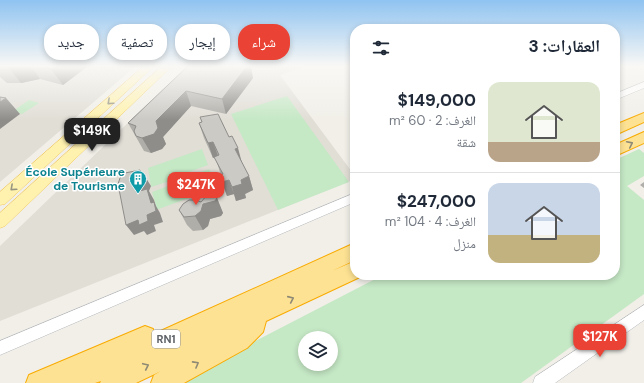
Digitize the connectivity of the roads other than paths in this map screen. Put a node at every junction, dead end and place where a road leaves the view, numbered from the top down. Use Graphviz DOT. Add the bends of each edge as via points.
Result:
graph roads {
  1 [pos="130,84"];
  2 [pos="149,84"];
  3 [pos="644,85"];
  4 [pos="620,95"];
  5 [pos="644,117"];
  6 [pos="620,128"];
  7 [pos="644,137"];
  8 [pos="620,149"];
  9 [pos="350,199"];
  10 [pos="0,200"];
  11 [pos="0,222"];
  12 [pos="350,254"];
  13 [pos="350,272"];
  14 [pos="259,305"];
  15 [pos="644,312"];
  16 [pos="0,348"];
  17 [pos="37,383"];
  18 [pos="70,383"];
  19 [pos="111,383"];
  20 [pos="162,383"];
  21 [pos="541,383"];
  1 -- 10 [label="main road, one-way"];
  2 -- 11 [label="main road"];
  3 -- 4 [label="street"];
  5 -- 6 [label="highway"];
  8 -- 7 [label="highway, one-way"];
  9 -- 16 [label="street"];
  12 -- 14 [label="highway, RN1"];
  14 -- 13 [label="highway, RN1, one-way"];
  14 -- 17 [label="highway" via="220,305"];
  14 -- 18 [label="highway, RN1"];
  19 -- 14 [label="highway, RN1, one-way"];
  20 -- 14 [label="highway, one-way" via="239,340 256,325"];
  15 -- 21 [label="street"];
}
